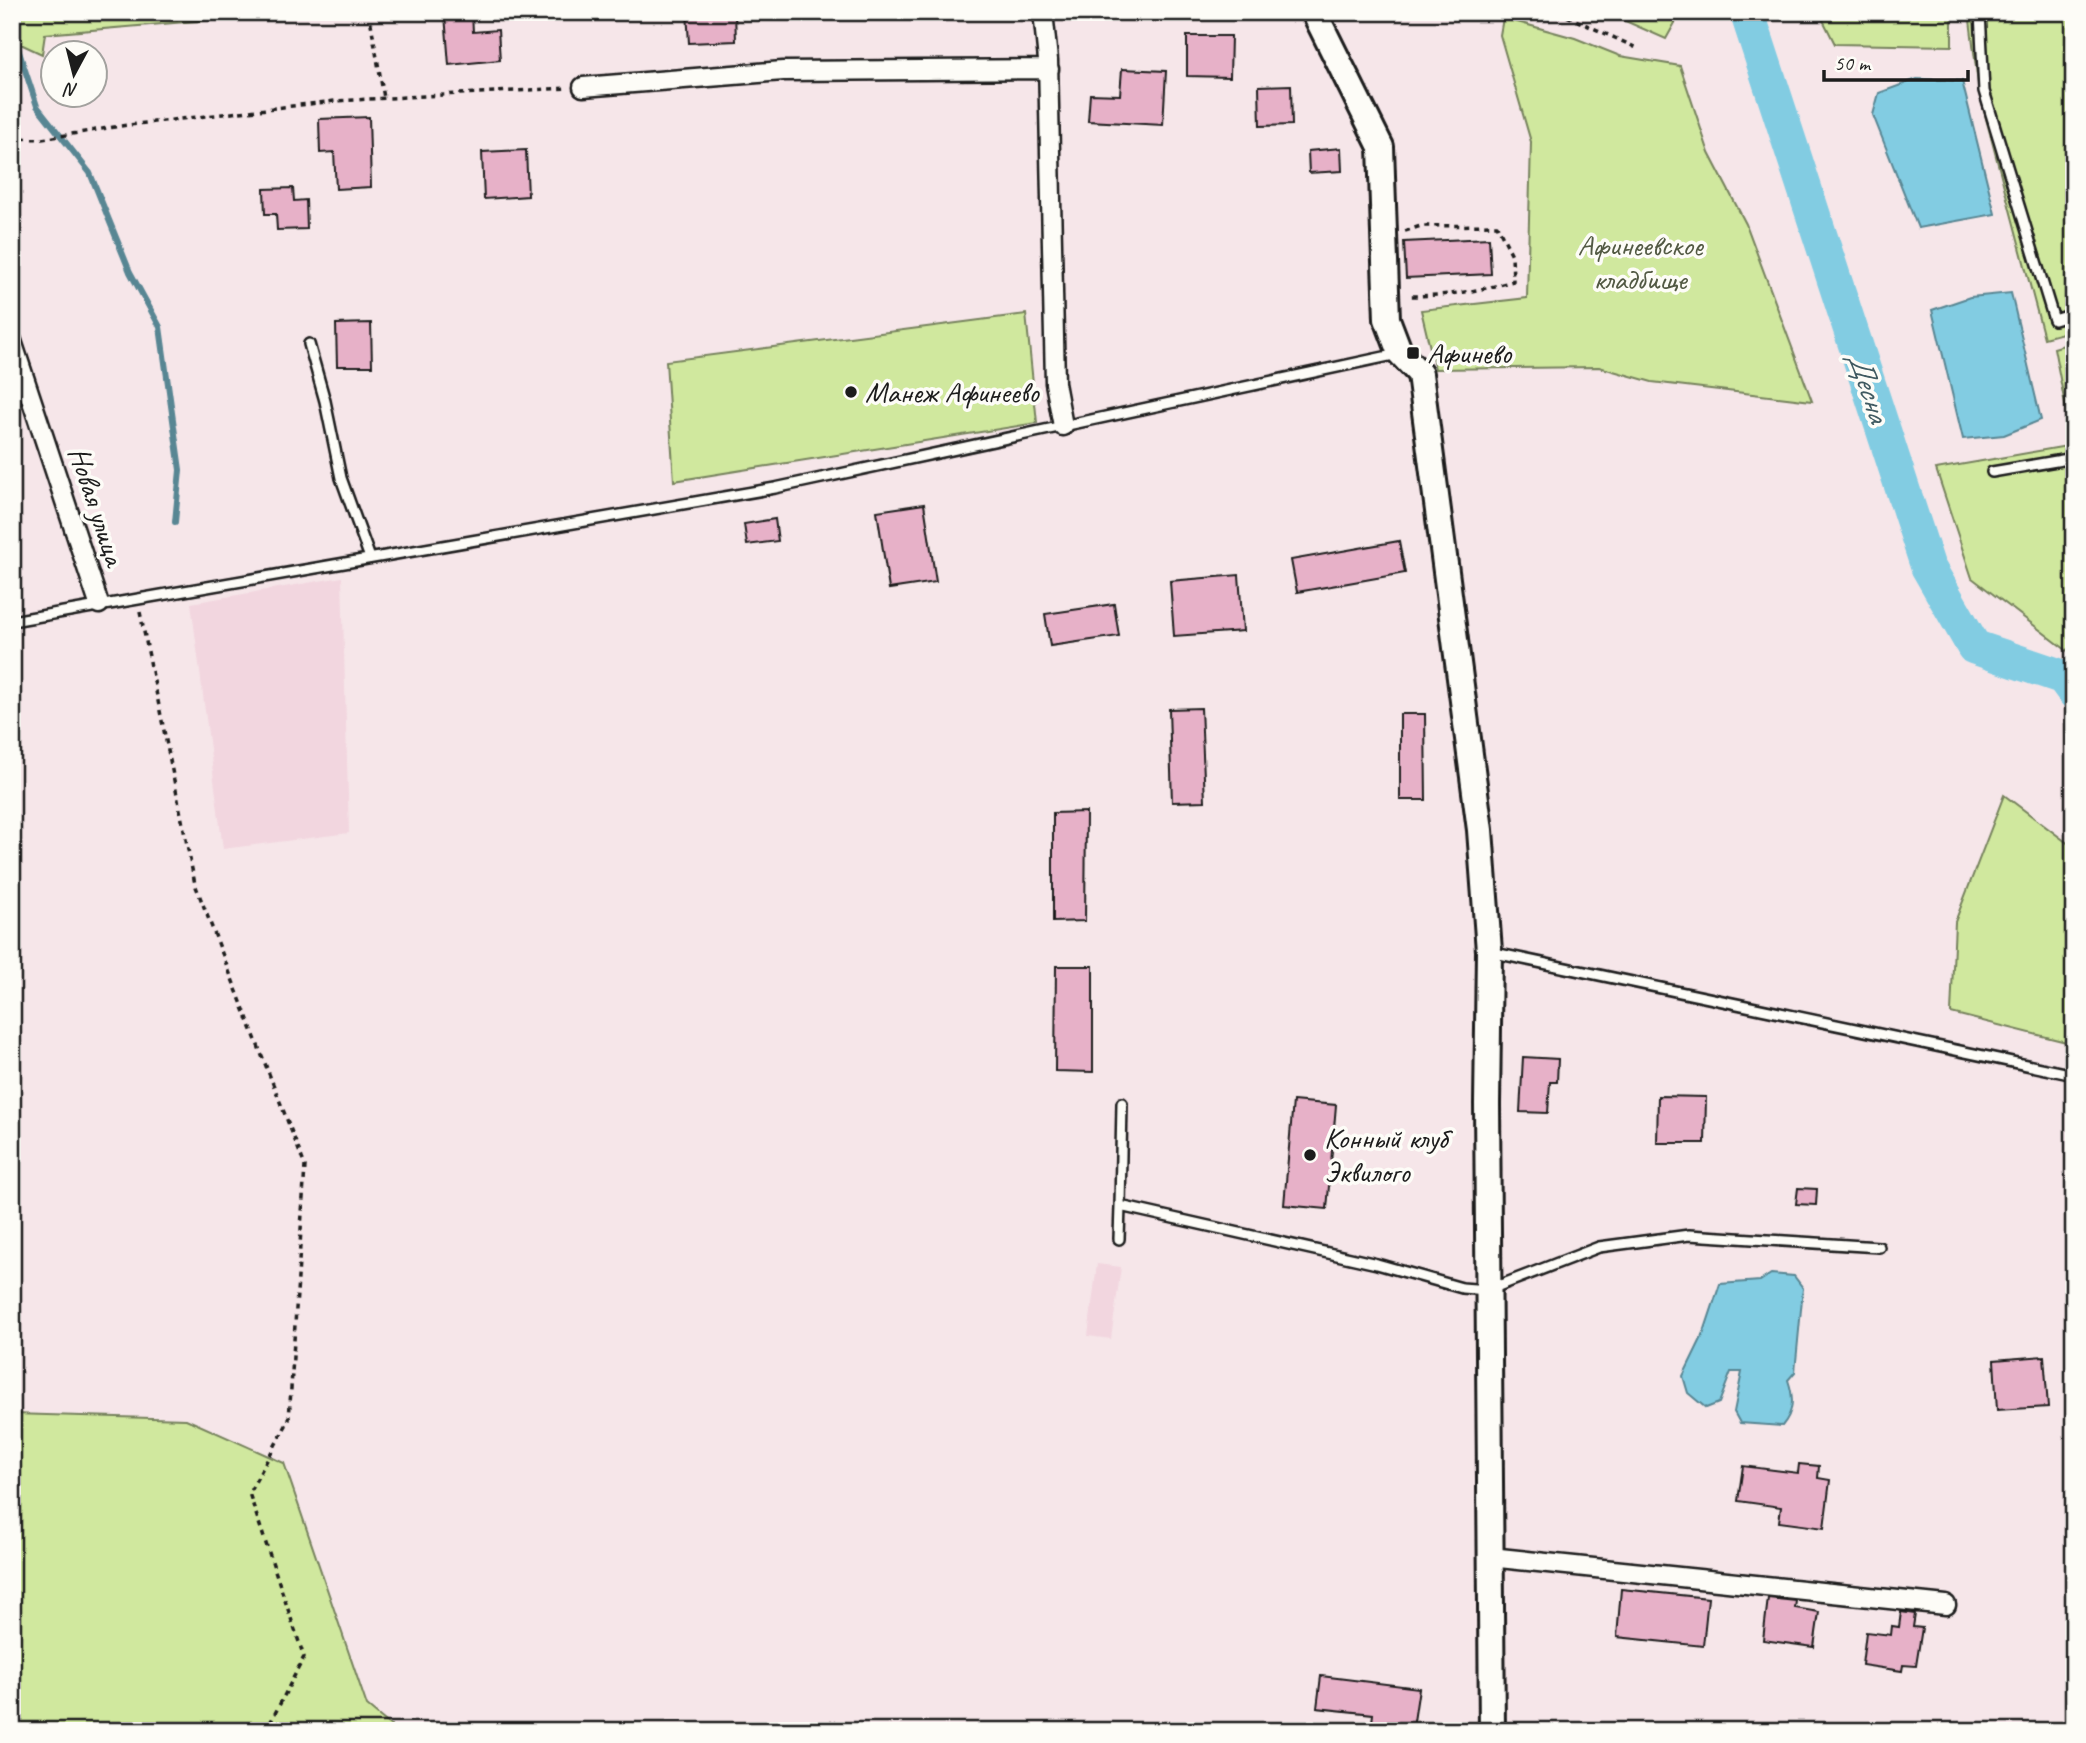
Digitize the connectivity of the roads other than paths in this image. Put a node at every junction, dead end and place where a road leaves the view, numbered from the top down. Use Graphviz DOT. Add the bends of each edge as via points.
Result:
graph roads {
  1 [pos="1043,12"];
  2 [pos="1314,12"];
  3 [pos="1980,12"];
  4 [pos="1049,69"];
  5 [pos="583,87"];
  6 [pos="2074,314"];
  7 [pos="12,341"];
  8 [pos="309,344"];
  9 [pos="1400,354"];
  10 [pos="1063,426"];
  11 [pos="2074,458"];
  12 [pos="1993,472"];
  13 [pos="370,558"];
  14 [pos="99,604"];
  15 [pos="12,621"];
  16 [pos="1489,951"];
  17 [pos="2074,1075"];
  18 [pos="1122,1103"];
  19 [pos="1120,1206"];
  20 [pos="1119,1239"];
  21 [pos="1879,1247"];
  22 [pos="1488,1290"];
  23 [pos="1490,1557"];
  24 [pos="1946,1605"];
  25 [pos="1492,1731"];
  1 -- 4 [label="street"];
  2 -- 9 [label="street" via="1381,147 1387,319"];
  3 -- 6 [label="lane" via="1984,91 2054,320"];
  4 -- 5 [label="street" via="783,71"];
  4 -- 10 [label="street" via="1055,383"];
  7 -- 14 [label="street, Новая улица"];
  8 -- 13 [label="lane" via="341,478"];
  9 -- 10 [label="lane"];
  9 -- 16 [label="street" via="1420,374 1480,830"];
  10 -- 13 [label="lane" via="775,488"];
  11 -- 12 [label="lane"];
  13 -- 14 [label="lane"];
  14 -- 15 [label="lane, Новая улица"];
  16 -- 17 [label="lane"];
  16 -- 22 [label="street"];
  18 -- 19 [label="lane"];
  19 -- 20 [label="lane"];
  19 -- 22 [label="lane" via="1462,1288"];
  21 -- 22 [label="lane" via="1689,1235 1599,1247"];
  22 -- 23 [label="street"];
  23 -- 24 [label="street"];
  23 -- 25 [label="street"];
}
